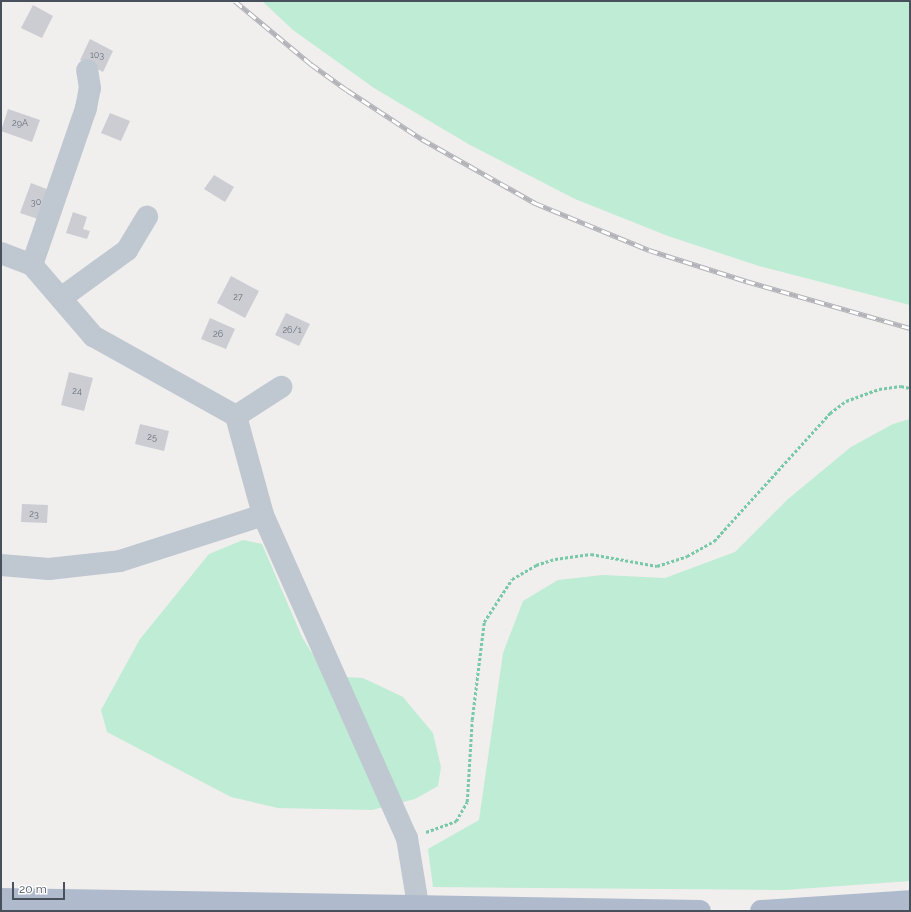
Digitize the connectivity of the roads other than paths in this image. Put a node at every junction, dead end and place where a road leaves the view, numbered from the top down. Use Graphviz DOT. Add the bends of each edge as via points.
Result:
graph roads {
  1 [pos="87,70"];
  2 [pos="147,216"];
  3 [pos="1,253"];
  4 [pos="32,265"];
  5 [pos="61,298"];
  6 [pos="281,387"];
  7 [pos="236,416"];
  8 [pos="264,515"];
  9 [pos="1,565"];
  10 [pos="1,899"];
  11 [pos="910,901"];
  12 [pos="419,909"];
  13 [pos="700,911"];
  14 [pos="761,911"];
  1 -- 4 [label="street" via="90,88 86,108"];
  2 -- 5 [label="street" via="127,250"];
  3 -- 4 [label="street"];
  4 -- 5 [label="street"];
  5 -- 7 [label="street" via="93,336"];
  6 -- 7 [label="street"];
  7 -- 8 [label="street"];
  8 -- 9 [label="street" via="120,561 49,569"];
  8 -- 12 [label="street" via="407,838"];
  10 -- 12 [label="main road"];
  11 -- 14 [label="main road"];
  12 -- 13 [label="main road"];
}
